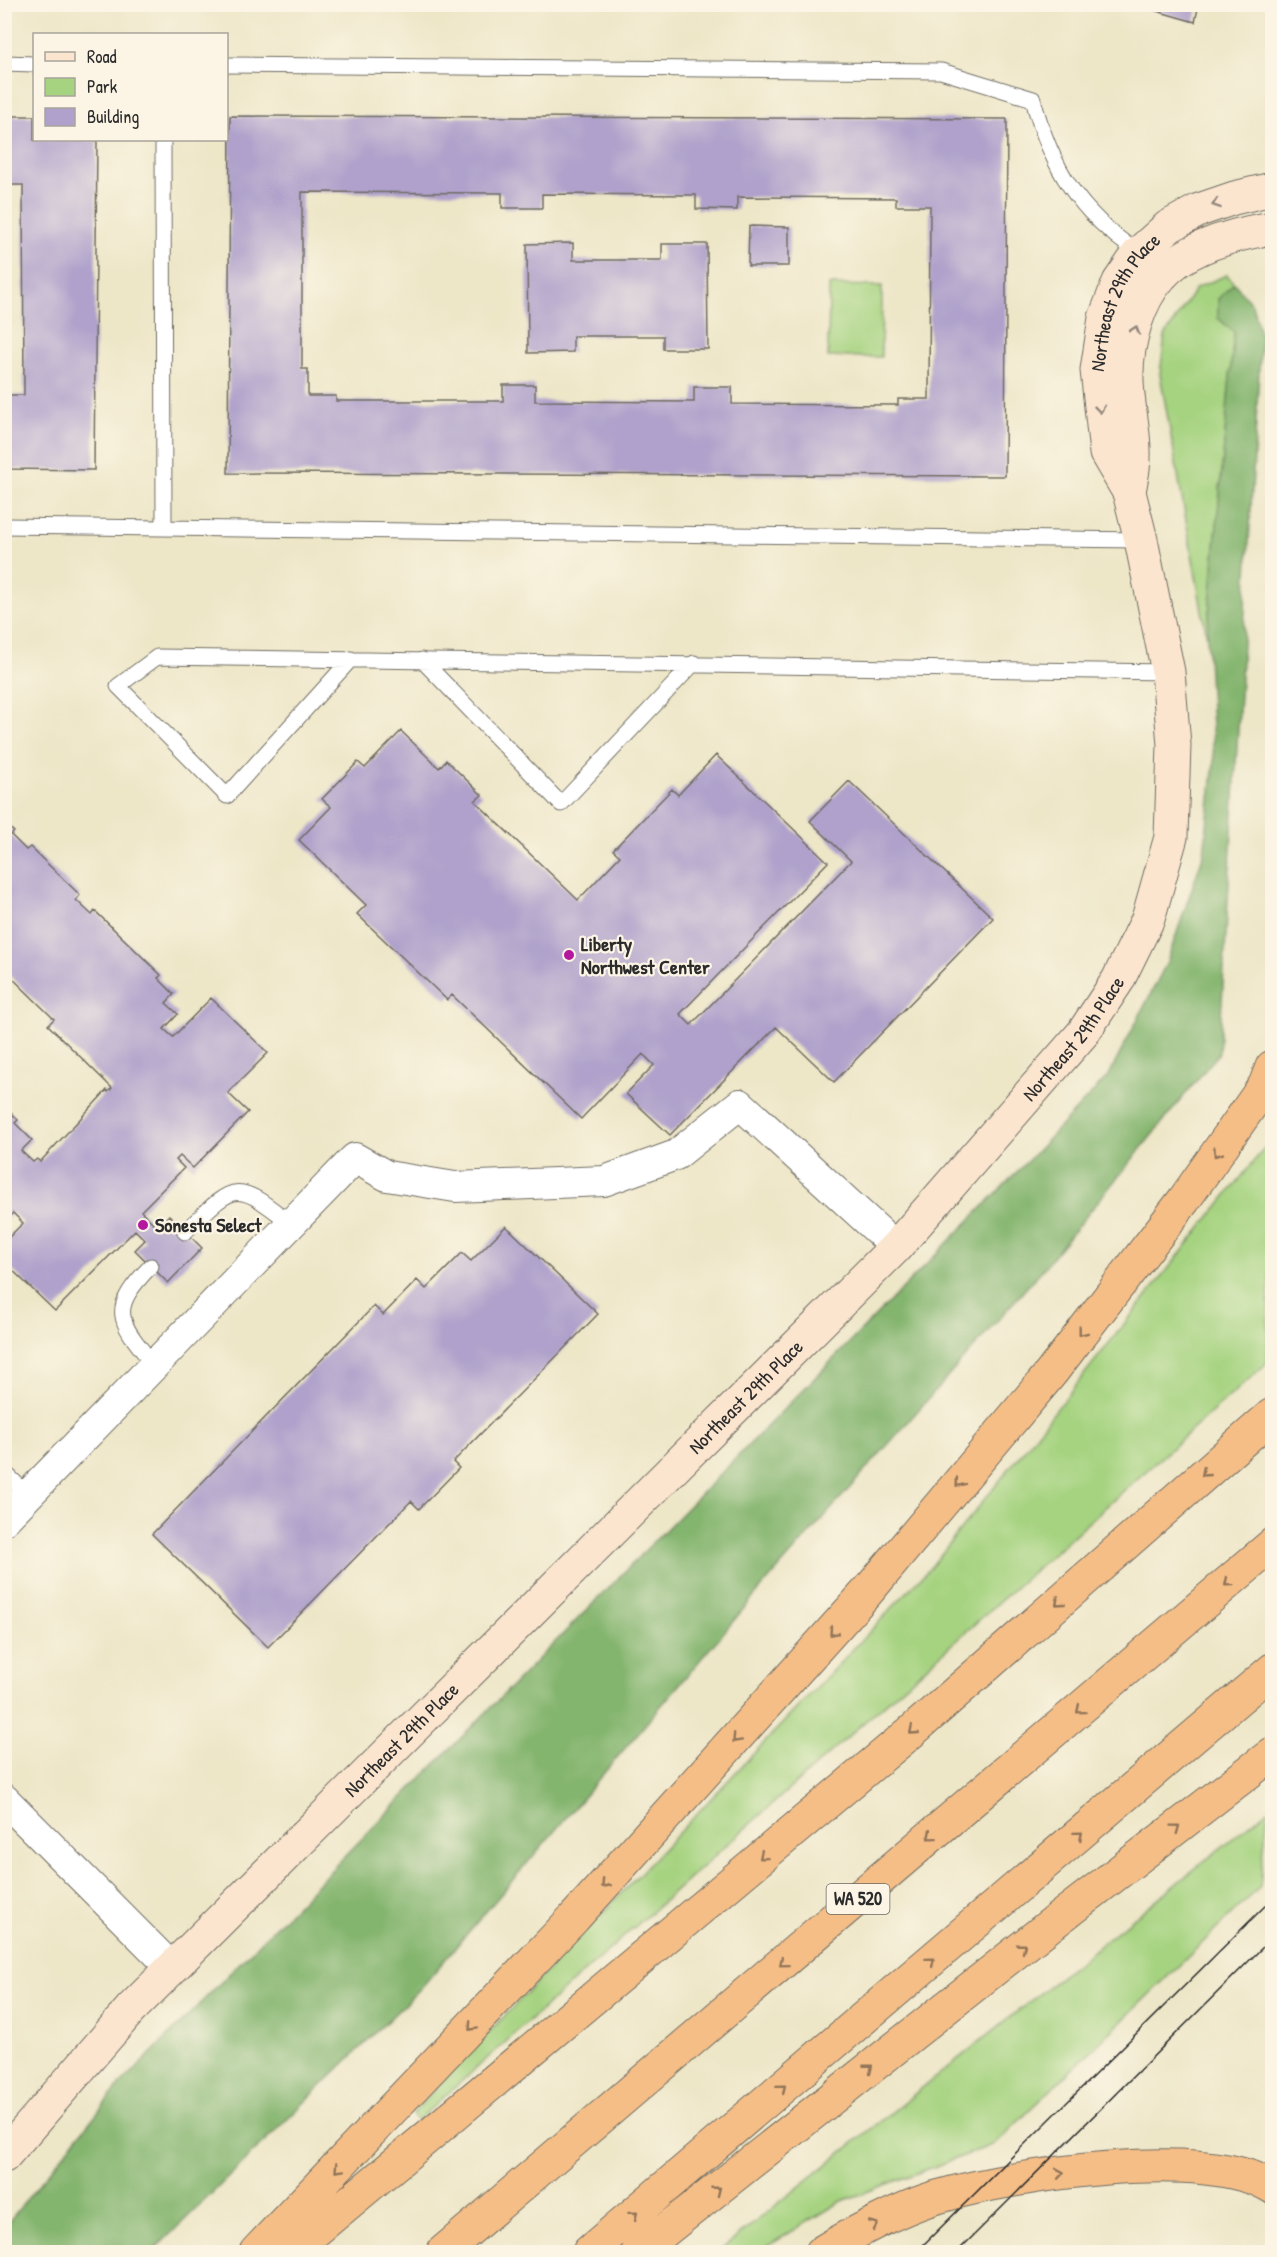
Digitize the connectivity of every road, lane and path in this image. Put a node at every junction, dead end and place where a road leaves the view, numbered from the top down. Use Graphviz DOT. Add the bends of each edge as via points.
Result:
graph roads {
  1 [pos="4,63"];
  2 [pos="33,64"];
  3 [pos="228,65"];
  4 [pos="163,141"];
  5 [pos="1272,189"];
  6 [pos="1272,228"];
  7 [pos="1139,253"];
  8 [pos="1129,492"];
  9 [pos="4,526"];
  10 [pos="164,528"];
  11 [pos="1141,540"];
  12 [pos="351,659"];
  13 [pos="422,660"];
  14 [pos="694,663"];
  15 [pos="1168,672"];
  16 [pos="1272,1067"];
  17 [pos="293,1225"];
  18 [pos="185,1232"];
  19 [pos="896,1247"];
  20 [pos="151,1266"];
  21 [pos="153,1364"];
  22 [pos="1272,1415"];
  23 [pos="4,1472"];
  24 [pos="28,1496"];
  25 [pos="4,1520"];
  26 [pos="1272,1545"];
  27 [pos="1272,1670"];
  28 [pos="1272,1754"];
  29 [pos="4,1799"];
  30 [pos="172,1968"];
  31 [pos="4,2157"];
  32 [pos="1272,2187"];
  33 [pos="256,2253"];
  34 [pos="290,2253"];
  35 [pos="442,2253"];
  36 [pos="590,2253"];
  37 [pos="638,2253"];
  38 [pos="822,2253"];
  1 -- 2 [label="lane"];
  3 -- 7 [label="lane" via="941,71 1033,99 1047,147 1061,176 1086,210"];
  4 -- 10 [label="lane"];
  5 -- 7 [label="street, Northeast 29th Place, one-way" via="1199,210 1168,227"];
  8 -- 6 [label="street, Northeast 29th Place, one-way" via="1135,454 1127,379 1132,336 1143,305 1161,275 1189,255 1222,239"];
  7 -- 8 [label="street, Northeast 29th Place, one-way" via="1119,282 1105,318 1096,370 1106,453"];
  8 -- 11 [label="street, Northeast 29th Place"];
  9 -- 10 [label="lane"];
  10 -- 11 [label="lane"];
  11 -- 15 [label="street, Northeast 29th Place"];
  12 -- 12 [label="lane" via="227,796 118,686 157,657"];
  12 -- 13 [label="lane"];
  13 -- 14 [label="lane"];
  13 -- 14 [label="lane" via="561,804"];
  14 -- 15 [label="lane"];
  15 -- 19 [label="street, Northeast 29th Place" via="1174,744 1171,837 1148,919 1118,980 1083,1033"];
  16 -- 33 [label="highway, one-way" via="1265,1085 1184,1200 1071,1347 868,1591 574,1918"];
  17 -- 18 [label="lane" via="246,1192 231,1192"];
  17 -- 19 [label="street" via="355,1158 387,1176 455,1187 604,1181 676,1155 740,1104"];
  17 -- 21 [label="street"];
  19 -- 30 [label="street, Northeast 29th Place"];
  20 -- 21 [label="lane" via="124,1298 121,1313 130,1335"];
  21 -- 24 [label="street"];
  22 -- 34 [label="highway, one-way" via="911,1732"];
  23 -- 24 [label="lane"];
  24 -- 25 [label="street"];
  26 -- 35 [label="highway, WA 520, one-way"];
  36 -- 27 [label="highway, one-way"];
  37 -- 28 [label="highway, one-way"];
  29 -- 30 [label="street"];
  30 -- 31 [label="street, Northeast 29th Place"];
  38 -- 32 [label="highway, one-way" via="849,2235 940,2196 1076,2170 1207,2167 1256,2176"];
}
